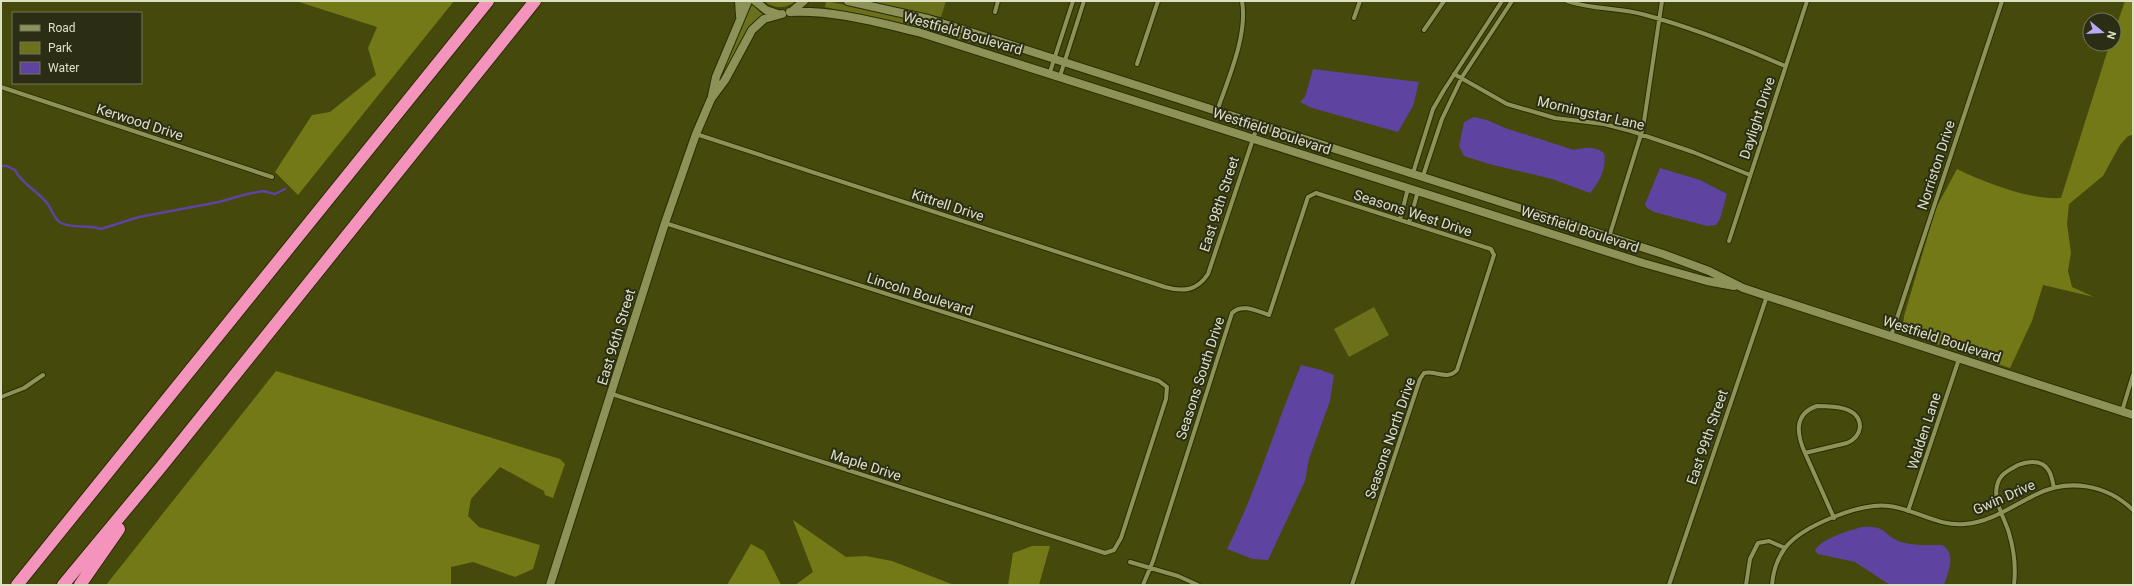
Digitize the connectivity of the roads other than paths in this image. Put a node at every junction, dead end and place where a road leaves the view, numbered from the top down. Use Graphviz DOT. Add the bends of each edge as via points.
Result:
graph roads {
  1 [pos="488,1"];
  2 [pos="535,1"];
  3 [pos="738,1"];
  4 [pos="748,1"];
  5 [pos="755,1"];
  6 [pos="804,1"];
  7 [pos="848,1"];
  8 [pos="998,1"];
  9 [pos="1073,1"];
  10 [pos="1084,1"];
  11 [pos="1158,1"];
  12 [pos="1242,1"];
  13 [pos="1360,1"];
  14 [pos="1444,1"];
  15 [pos="1502,1"];
  16 [pos="1512,1"];
  17 [pos="1567,1"];
  18 [pos="1662,1"];
  19 [pos="1807,1"];
  20 [pos="2002,1"];
  21 [pos="995,12"];
  22 [pos="786,13"];
  23 [pos="1354,18"];
  24 [pos="1659,19"];
  25 [pos="740,22"];
  26 [pos="1424,30"];
  27 [pos="1054,59"];
  28 [pos="1064,62"];
  29 [pos="1137,64"];
  30 [pos="1785,66"];
  31 [pos="1050,72"];
  32 [pos="1454,74"];
  33 [pos="1060,76"];
  34 [pos="1462,77"];
  35 [pos="1,87"];
  36 [pos="711,99"];
  37 [pos="1217,111"];
  38 [pos="1258,124"];
  39 [pos="696,134"];
  40 [pos="1642,135"];
  41 [pos="1253,138"];
  42 [pos="1413,173"];
  43 [pos="1750,175"];
  44 [pos="1423,176"];
  45 [pos="272,177"];
  46 [pos="1408,188"];
  47 [pos="1418,191"];
  48 [pos="1316,193"];
  49 [pos="1400,220"];
  50 [pos="665,223"];
  51 [pos="1409,223"];
  52 [pos="1609,237"];
  53 [pos="1729,241"];
  54 [pos="1494,262"];
  55 [pos="1195,288"];
  56 [pos="1743,288"];
  57 [pos="1767,296"];
  58 [pos="1891,336"];
  59 [pos="1960,359"];
  60 [pos="43,375"];
  61 [pos="2133,375"];
  62 [pos="612,394"];
  63 [pos="1,397"];
  64 [pos="2122,411"];
  65 [pos="2133,415"];
  66 [pos="1805,453"];
  67 [pos="161,467"];
  68 [pos="2054,488"];
  69 [pos="2133,510"];
  70 [pos="1908,511"];
  71 [pos="2002,512"];
  72 [pos="1834,518"];
  73 [pos="1785,548"];
  74 [pos="1114,550"];
  75 [pos="1130,562"];
  76 [pos="1150,568"];
  77 [pos="17,585"];
  78 [pos="63,585"];
  79 [pos="80,585"];
  80 [pos="550,585"];
  81 [pos="1143,585"];
  82 [pos="1198,585"];
  83 [pos="1352,585"];
  84 [pos="1668,585"];
  85 [pos="1746,585"];
  86 [pos="1772,585"];
  87 [pos="2014,585"];
  1 -- 77 [label="highway"];
  2 -- 67 [label="highway"];
  3 -- 25 [label="main road"];
  4 -- 25 [label="main road, East 96th Street"];
  5 -- 22 [label="main road" via="766,10"];
  6 -- 22 [label="main road"];
  7 -- 27 [label="main road, Westfield Boulevard" via="928,19"];
  8 -- 21 [label="street"];
  9 -- 27 [label="street"];
  10 -- 28 [label="street"];
  11 -- 29 [label="street"];
  12 -- 37 [label="street" via="1244,15 1240,42"];
  13 -- 23 [label="street"];
  14 -- 26 [label="street"];
  15 -- 32 [label="street"];
  16 -- 34 [label="street"];
  17 -- 24 [label="street"];
  18 -- 24 [label="street"];
  19 -- 30 [label="street, Daylight Drive"];
  20 -- 58 [label="street, Norriston Drive"];
  22 -- 31 [label="main road, Westfield Boulevard" via="816,11 918,32"];
  22 -- 36 [label="main road, East 96th Street" via="769,17 756,26"];
  24 -- 30 [label="street" via="1721,39"];
  24 -- 40 [label="street"];
  25 -- 36 [label="main road, East 96th Street" via="716,77"];
  27 -- 28 [label="main road, Westfield Boulevard"];
  27 -- 31 [label="street"];
  28 -- 33 [label="street"];
  28 -- 37 [label="main road, Westfield Boulevard"];
  30 -- 43 [label="street, Daylight Drive"];
  31 -- 33 [label="main road, Westfield Boulevard"];
  32 -- 34 [label="street, Morningstar Lane"];
  32 -- 42 [label="street" via="1433,109"];
  33 -- 41 [label="main road, Westfield Boulevard"];
  34 -- 40 [label="street, Morningstar Lane" via="1507,104 1555,118 1613,126"];
  34 -- 44 [label="street" via="1442,119"];
  35 -- 45 [label="street, Kerwood Drive"];
  36 -- 39 [label="main road, East 96th Street"];
  37 -- 38 [label="main road, Westfield Boulevard"];
  38 -- 41 [label="street, East 98th Street"];
  38 -- 42 [label="main road, Westfield Boulevard"];
  39 -- 50 [label="main road, East 96th Street"];
  39 -- 55 [label="street, Kittrell Drive" via="1165,287 1183,290"];
  40 -- 43 [label="street, Morningstar Lane"];
  40 -- 52 [label="street"];
  41 -- 46 [label="main road, Westfield Boulevard"];
  41 -- 55 [label="street, East 98th Street" via="1210,269 1204,280"];
  42 -- 44 [label="main road, Westfield Boulevard"];
  43 -- 53 [label="street, Daylight Drive"];
  44 -- 52 [label="main road, Westfield Boulevard"];
  46 -- 47 [label="main road, Westfield Boulevard"];
  46 -- 49 [label="street"];
  47 -- 51 [label="street"];
  47 -- 56 [label="main road, Westfield Boulevard" via="1650,265"];
  48 -- 49 [label="street, Seasons West Drive"];
  48 -- 76 [label="street, Seasons South Drive" via="1308,197 1269,315 1243,307 1232,313"];
  49 -- 51 [label="street, Seasons West Drive"];
  50 -- 62 [label="main road, East 96th Street"];
  50 -- 74 [label="street, Lincoln Boulevard" via="1159,381 1167,387 1166,399 1123,531"];
  51 -- 54 [label="street, Seasons West Drive" via="1491,249"];
  52 -- 56 [label="main road, Westfield Boulevard" via="1709,271"];
  54 -- 83 [label="street, Seasons North Drive" via="1458,370 1449,376 1424,373 1420,379"];
  56 -- 57 [label="main road, Westfield Boulevard"];
  57 -- 58 [label="main road, Westfield Boulevard"];
  57 -- 84 [label="street, East 99th Street"];
  58 -- 59 [label="main road, Westfield Boulevard"];
  59 -- 64 [label="main road, Westfield Boulevard"];
  59 -- 70 [label="street, Walden Lane"];
  60 -- 63 [label="street" via="24,388"];
  61 -- 64 [label="street"];
  62 -- 74 [label="street, Maple Drive" via="1096,551 1105,553"];
  62 -- 80 [label="main road, East 96th Street"];
  64 -- 65 [label="main road, Westfield Boulevard"];
  66 -- 66 [label="street" via="1799,440 1798,427 1807,411 1817,406 1835,406 1856,416 1859,430 1853,440"];
  66 -- 72 [label="street"];
  67 -- 78 [label="highway"];
  67 -- 79 [label="highway"];
  68 -- 69 [label="street, Gwin Drive" via="2070,485 2100,489"];
  68 -- 71 [label="street, Gwin Drive" via="2036,494"];
  68 -- 71 [label="street" via="2050,473 2041,463 2028,462 2010,469 2001,476 1996,487"];
  70 -- 71 [label="street, Gwin Drive" via="1947,524 1963,525 1980,522"];
  70 -- 72 [label="street, Gwin Drive" via="1872,505"];
  71 -- 87 [label="street" via="2013,550"];
  72 -- 73 [label="street, Gwin Drive" via="1803,533"];
  73 -- 85 [label="street" via="1769,540 1758,543 1750,559"];
  73 -- 86 [label="street" via="1776,563"];
  75 -- 76 [label="street"];
  76 -- 81 [label="street"];
  76 -- 82 [label="street"];
}
